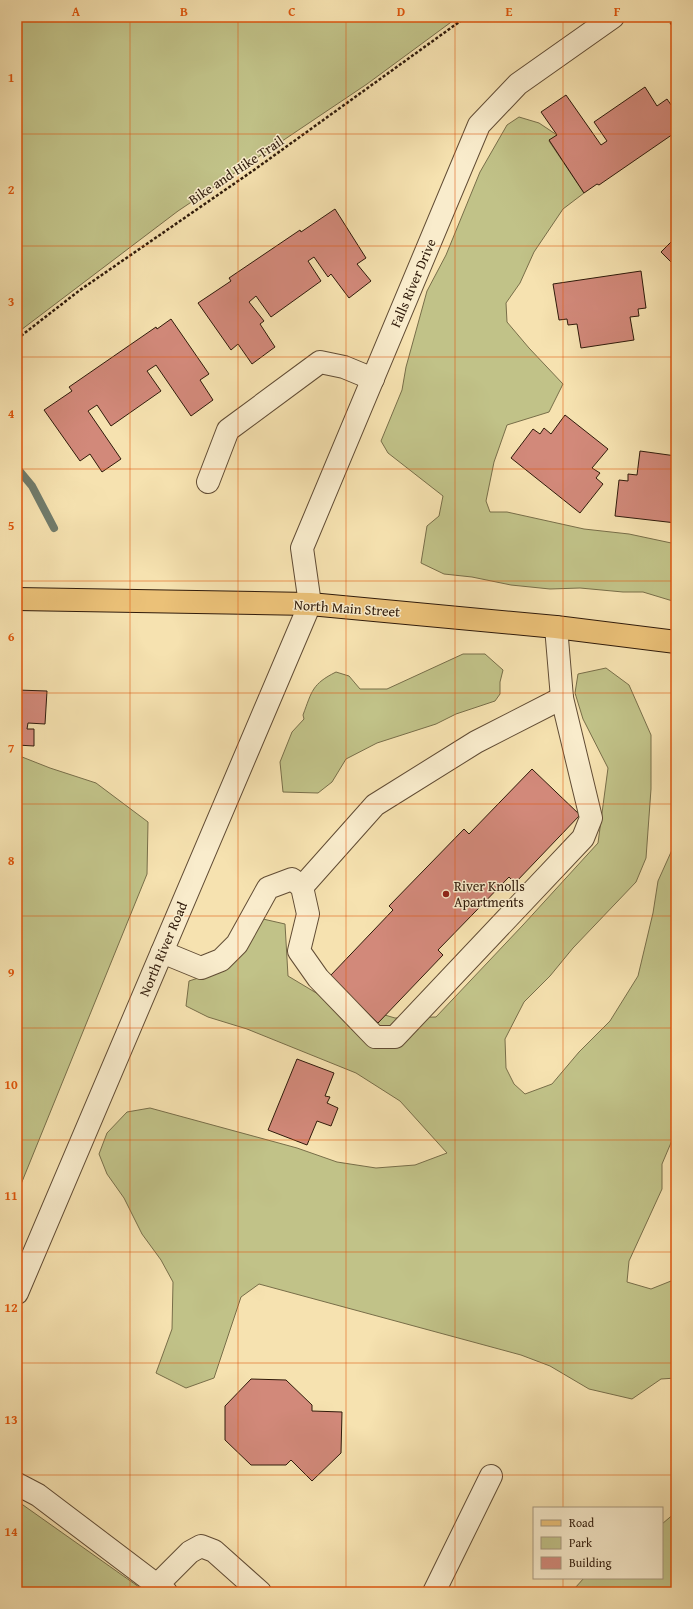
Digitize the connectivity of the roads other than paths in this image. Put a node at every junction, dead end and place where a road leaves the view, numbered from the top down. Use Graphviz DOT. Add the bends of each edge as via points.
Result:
graph roads {
  1 [pos="613,17"];
  2 [pos="373,379"];
  3 [pos="208,482"];
  4 [pos="17,599"];
  5 [pos="310,604"];
  6 [pos="556,627"];
  7 [pos="676,642"];
  8 [pos="562,698"];
  9 [pos="302,887"];
  10 [pos="162,952"];
  11 [pos="17,1293"];
  12 [pos="491,1476"];
  13 [pos="17,1484"];
  14 [pos="162,1588"];
  15 [pos="260,1592"];
  16 [pos="434,1592"];
  1 -- 2 [label="street, Falls River Drive" via="518,84 480,125"];
  2 -- 3 [label="street" via="344,367 320,362 228,430"];
  2 -- 5 [label="street, Falls River Drive" via="302,548"];
  4 -- 5 [label="main road, North Main Street"];
  5 -- 6 [label="main road, North Main Street"];
  5 -- 10 [label="street, North River Road"];
  6 -- 7 [label="main road, North Main Street"];
  6 -- 8 [label="street"];
  8 -- 9 [label="street" via="476,742 375,805"];
  8 -- 9 [label="street" via="591,818 583,838 395,1037 375,1037 318,978 299,951 308,914"];
  9 -- 10 [label="street" via="292,879 268,888 237,944 221,960 201,968"];
  10 -- 11 [label="street, North River Road"];
  12 -- 16 [label="street"];
  13 -- 14 [label="street" via="38,1495"];
  14 -- 15 [label="street" via="190,1552 201,1546 214,1551"];
}
